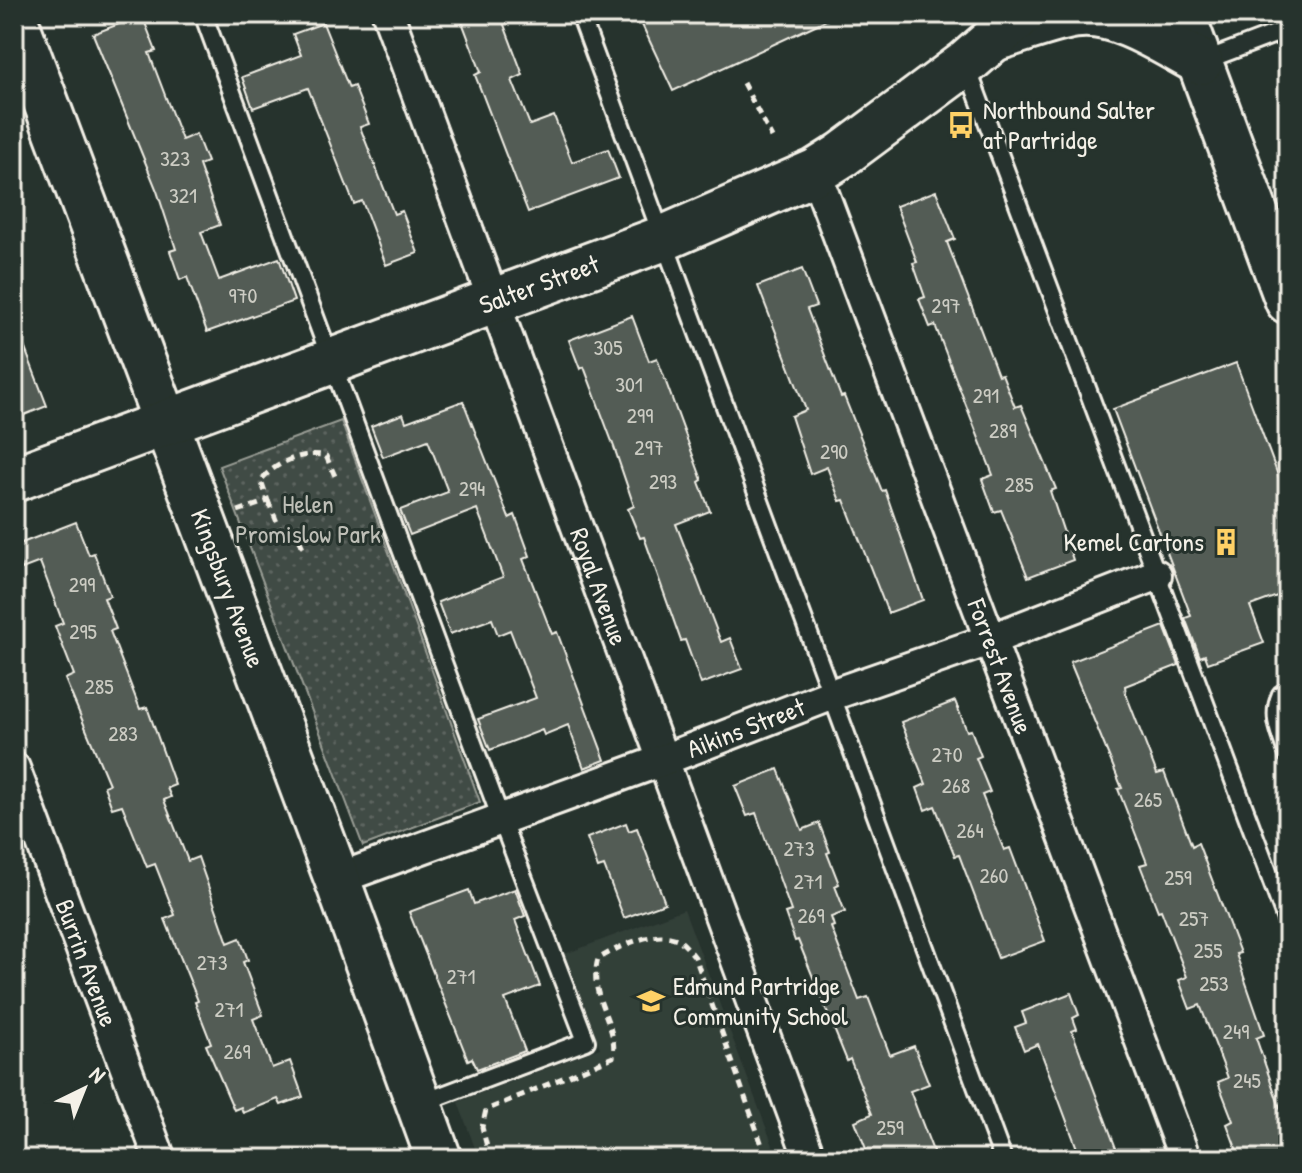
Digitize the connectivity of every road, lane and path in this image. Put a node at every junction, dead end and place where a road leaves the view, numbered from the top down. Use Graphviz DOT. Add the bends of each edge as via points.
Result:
graph roads {
  1 [pos="203,14"];
  2 [pos="388,14"];
  3 [pos="580,14"];
  4 [pos="1182,14"];
  5 [pos="14,17"];
  6 [pos="1288,29"];
  7 [pos="995,38"];
  8 [pos="1200,62"];
  9 [pos="743,83"];
  10 [pos="772,138"];
  11 [pos="815,172"];
  12 [pos="664,238"];
  13 [pos="496,300"];
  14 [pos="1288,301"];
  15 [pos="333,361"];
  16 [pos="165,423"];
  17 [pos="335,476"];
  18 [pos="14,479"];
  19 [pos="268,501"];
  20 [pos="229,513"];
  21 [pos="304,550"];
  22 [pos="1156,575"];
  23 [pos="992,639"];
  24 [pos="1288,691"];
  25 [pos="831,695"];
  26 [pos="1288,755"];
  27 [pos="663,760"];
  28 [pos="14,768"];
  29 [pos="501,819"];
  30 [pos="337,879"];
  31 [pos="1288,925"];
  32 [pos="419,1104"];
  33 [pos="160,1159"];
  34 [pos="439,1159"];
  35 [pos="490,1159"];
  36 [pos="767,1159"];
  37 [pos="810,1159"];
  38 [pos="1003,1159"];
  39 [pos="1185,1159"];
  1 -- 15 [label="lane"];
  2 -- 13 [label="street, Royal Avenue"];
  3 -- 12 [label="lane"];
  4 -- 8 [label="main road"];
  5 -- 16 [label="main road, Kingsbury Avenue"];
  6 -- 8 [label="lane"];
  7 -- 8 [label="main road" via="1079,15 1112,19"];
  7 -- 11 [label="main road, Salter Street"];
  7 -- 22 [label="lane"];
  8 -- 14 [label="main road"];
  9 -- 10 [label="path"];
  11 -- 12 [label="main road, Salter Street"];
  11 -- 23 [label="street, Forrest Avenue"];
  12 -- 13 [label="main road, Salter Street"];
  12 -- 25 [label="lane"];
  13 -- 15 [label="main road, Salter Street"];
  13 -- 27 [label="street, Royal Avenue"];
  15 -- 16 [label="main road, Salter Street"];
  15 -- 29 [label="lane"];
  16 -- 18 [label="main road, Salter Street"];
  16 -- 30 [label="main road, Kingsbury Avenue"];
  17 -- 19 [label="path" via="326,456 314,453 271,468 261,480"];
  19 -- 20 [label="path"];
  19 -- 21 [label="path" via="280,529 296,532"];
  22 -- 23 [label="street, Aikins Street"];
  22 -- 31 [label="lane"];
  23 -- 25 [label="street, Aikins Street"];
  23 -- 39 [label="street, Forrest Avenue"];
  24 -- 26 [label="lane" via="1277,703 1275,721"];
  25 -- 27 [label="street, Aikins Street"];
  25 -- 38 [label="lane"];
  27 -- 29 [label="street, Aikins Street"];
  27 -- 37 [label="street, Royal Avenue"];
  28 -- 33 [label="street, Burrin Avenue"];
  29 -- 30 [label="street, Aikins Street"];
  29 -- 32 [label="lane" via="586,1041"];
  30 -- 32 [label="main road, Kingsbury Avenue"];
  32 -- 34 [label="main road, Kingsbury Avenue"];
  35 -- 36 [label="path" via="482,1127 486,1110 613,1057 615,1046 594,973 598,959 617,947 659,936 678,940 695,957"];
}
